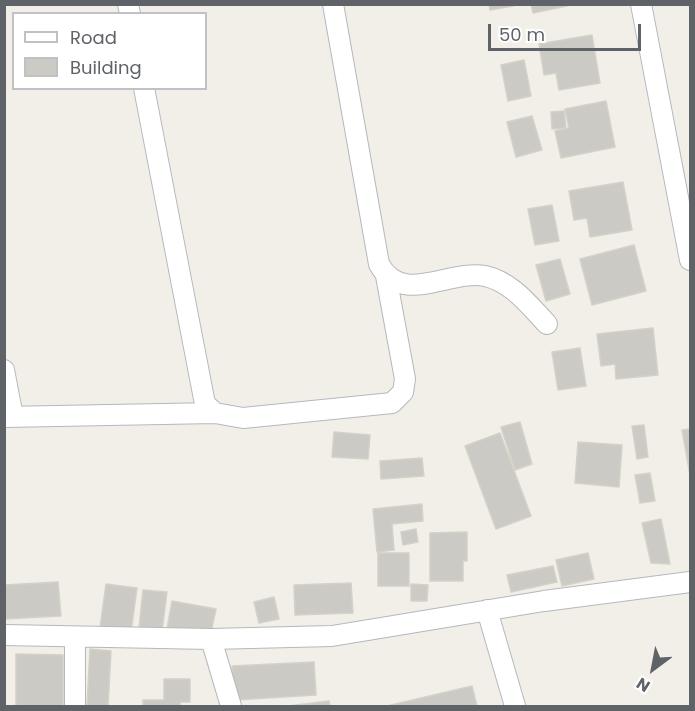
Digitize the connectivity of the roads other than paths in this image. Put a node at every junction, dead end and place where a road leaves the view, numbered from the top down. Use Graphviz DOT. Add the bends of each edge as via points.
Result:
graph roads {
  1 [pos="333,4"];
  2 [pos="641,4"];
  3 [pos="144,90"];
  4 [pos="690,260"];
  5 [pos="386,276"];
  6 [pos="547,324"];
  7 [pos="4,370"];
  8 [pos="215,413"];
  9 [pos="9,417"];
  10 [pos="690,582"];
  11 [pos="487,610"];
  12 [pos="4,635"];
  13 [pos="75,637"];
  14 [pos="211,639"];
  15 [pos="75,706"];
  16 [pos="231,706"];
  17 [pos="515,706"];
  1 -- 5 [label="street" via="379,264"];
  2 -- 4 [label="street"];
  3 -- 8 [label="street" via="205,404"];
  5 -- 6 [label="street" via="405,285 484,276 519,293"];
  5 -- 8 [label="street" via="405,379 403,392 392,403 243,418"];
  7 -- 9 [label="street"];
  8 -- 9 [label="street"];
  10 -- 11 [label="street"];
  11 -- 14 [label="street" via="332,636"];
  11 -- 17 [label="street"];
  12 -- 13 [label="street"];
  13 -- 14 [label="street"];
  13 -- 15 [label="street"];
  14 -- 16 [label="street"];
}
